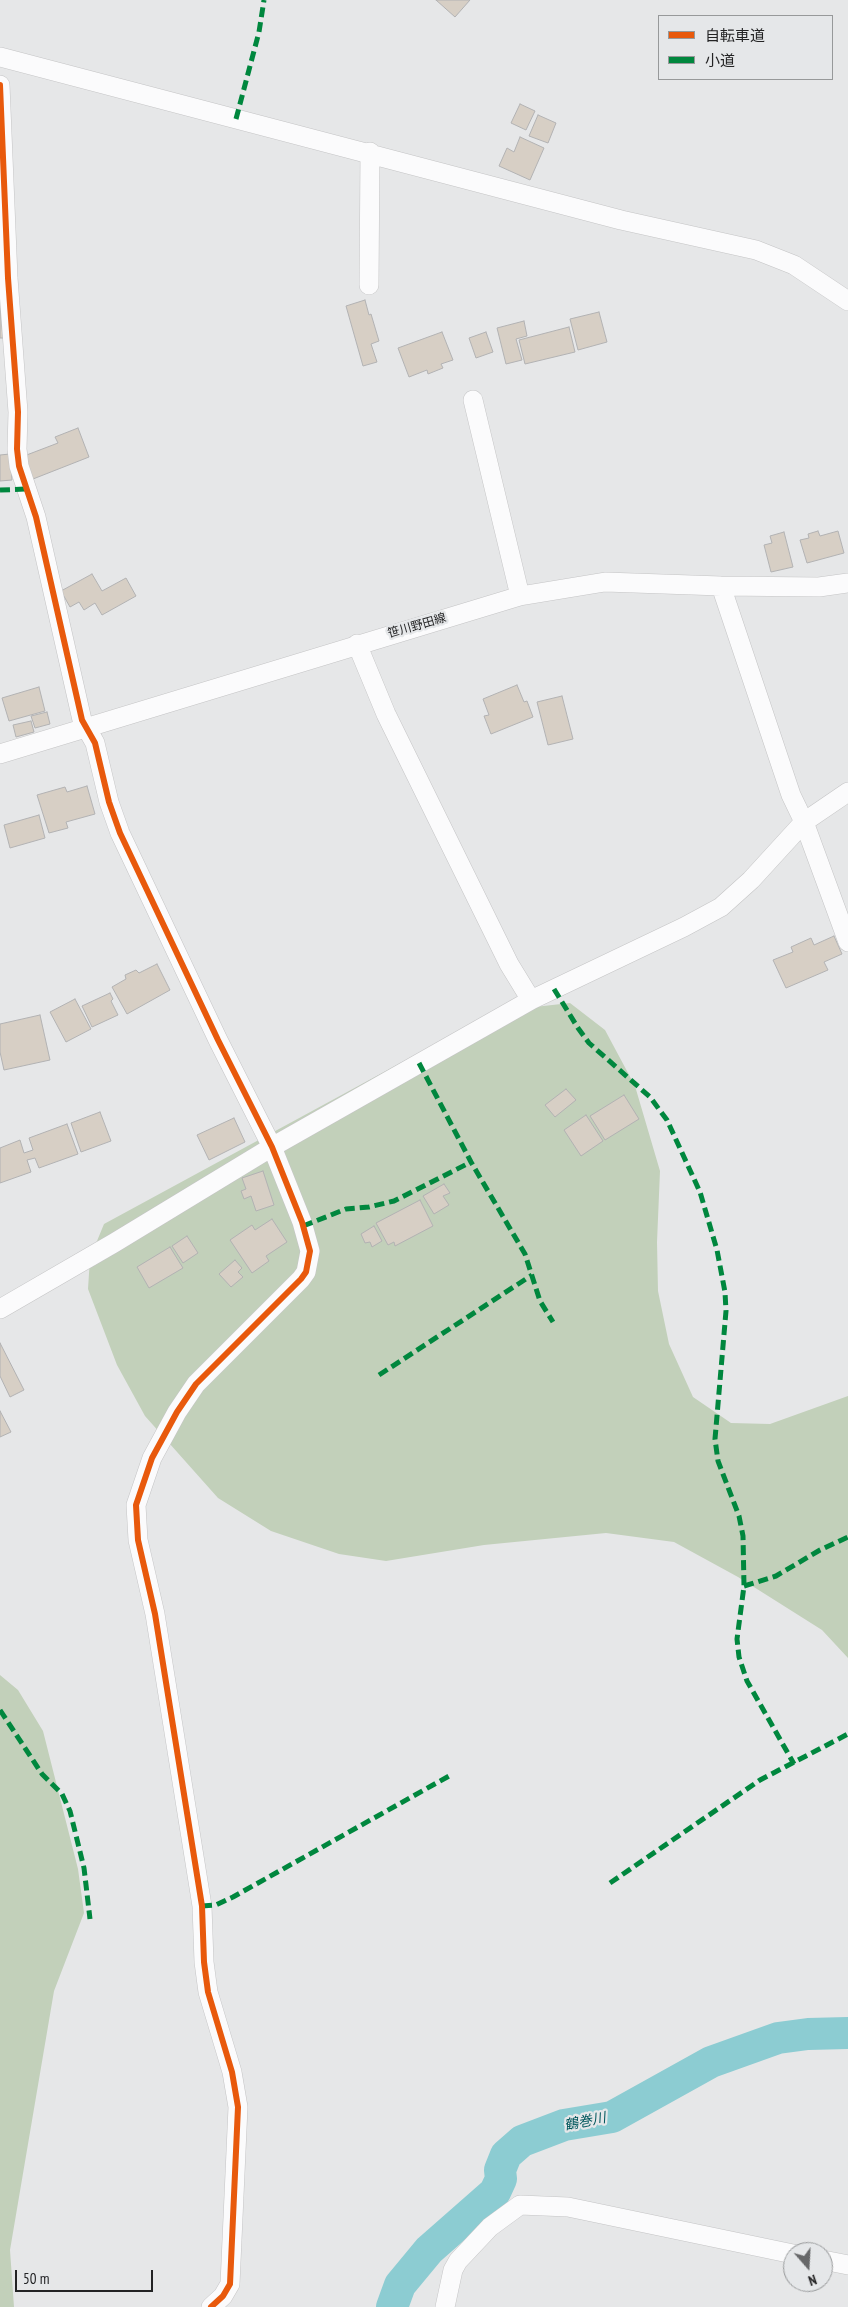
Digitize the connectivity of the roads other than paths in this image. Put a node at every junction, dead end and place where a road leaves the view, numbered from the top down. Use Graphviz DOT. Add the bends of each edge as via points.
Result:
graph roads {
  1 [pos="0,57"];
  2 [pos="0,85"];
  3 [pos="370,152"];
  4 [pos="4,278"];
  5 [pos="369,285"];
  6 [pos="848,301"];
  7 [pos="473,400"];
  8 [pos="848,582"];
  9 [pos="721,586"];
  10 [pos="520,596"];
  11 [pos="357,644"];
  12 [pos="88,728"];
  13 [pos="0,754"];
  14 [pos="848,792"];
  15 [pos="804,822"];
  16 [pos="848,942"];
  17 [pos="531,1000"];
  18 [pos="272,1147"];
  19 [pos="0,1308"];
  20 [pos="783,2252"];
  21 [pos="833,2262"];
  22 [pos="848,2265"];
  23 [pos="211,2307"];
  24 [pos="445,2307"];
  1 -- 3 [label="street"];
  2 -- 4 [label="street"];
  3 -- 5 [label="street"];
  3 -- 6 [label="street" via="630,222 756,250 794,266"];
  4 -- 12 [label="street" via="18,412 19,466 36,517 82,720"];
  7 -- 10 [label="street"];
  8 -- 9 [label="street, 笹川野田線" via="819,587"];
  9 -- 10 [label="street, 笹川野田線" via="605,582"];
  9 -- 15 [label="street" via="791,796"];
  10 -- 11 [label="street, 笹川野田線"];
  11 -- 12 [label="street, 笹川野田線"];
  11 -- 17 [label="street" via="386,714 509,964"];
  12 -- 13 [label="street, 笹川野田線"];
  12 -- 18 [label="street" via="120,833"];
  14 -- 15 [label="street"];
  15 -- 16 [label="street"];
  15 -- 17 [label="street" via="751,880 721,907 684,928"];
  17 -- 18 [label="street"];
  18 -- 19 [label="street"];
  18 -- 23 [label="street" via="307,1238 310,1256 306,1272 196,1384 176,1412 152,1458 136,1505 138,1540 155,1614 202,1906 208,1992 232,2072 238,2107 231,2276 228,2290"];
  20 -- 24 [label="street" via="568,2207 520,2206 490,2227 458,2261"];
  21 -- 22 [label="street"];
}
